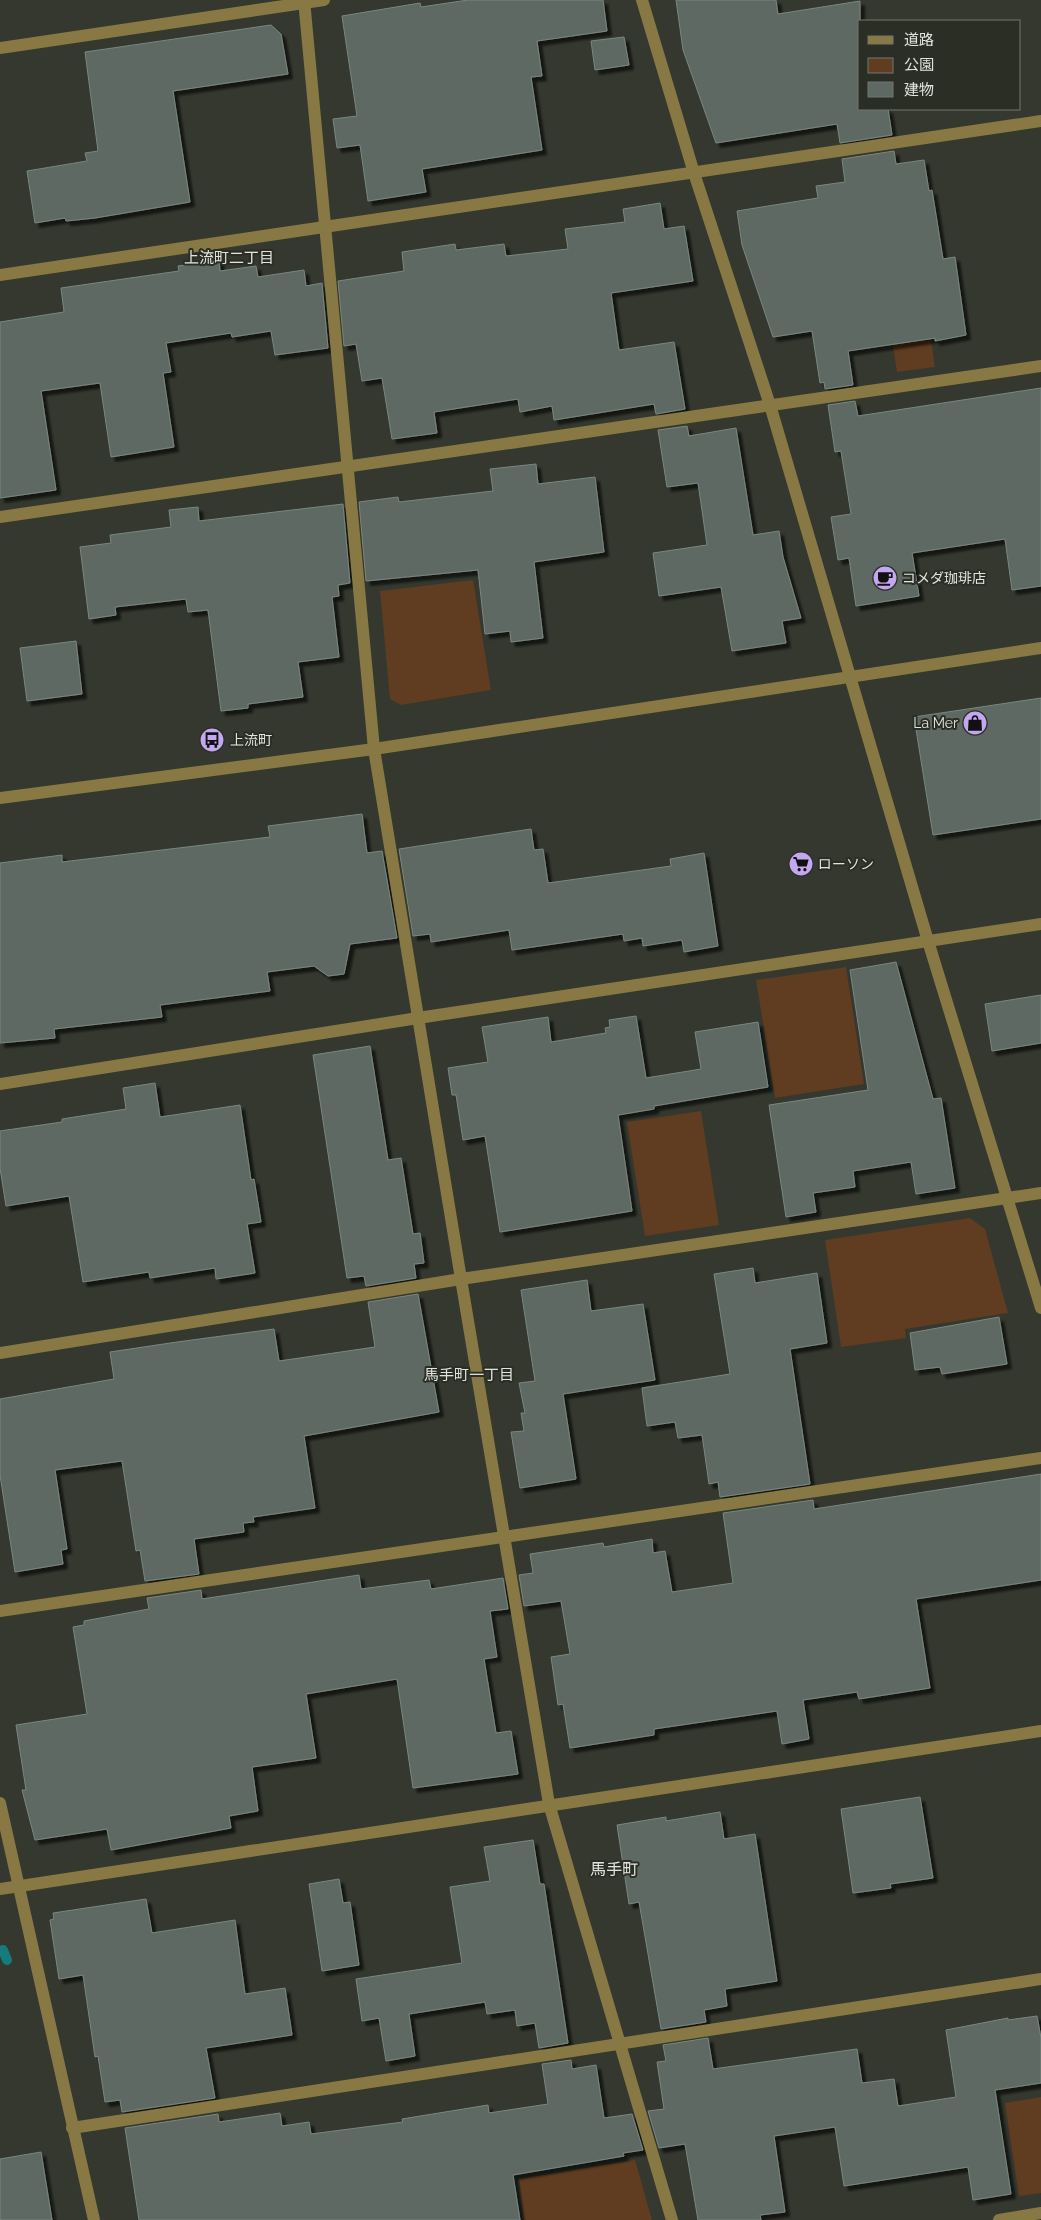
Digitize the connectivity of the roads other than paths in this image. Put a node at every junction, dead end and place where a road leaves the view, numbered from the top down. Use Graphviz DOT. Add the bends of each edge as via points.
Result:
graph roads {
  1 [pos="324,0"];
  2 [pos="642,0"];
  3 [pos="304,2"];
  4 [pos="0,48"];
  5 [pos="1041,121"];
  6 [pos="694,173"];
  7 [pos="324,227"];
  8 [pos="0,275"];
  9 [pos="1041,366"];
  10 [pos="770,405"];
  11 [pos="346,467"];
  12 [pos="0,516"];
  13 [pos="1041,648"];
  14 [pos="850,677"];
  15 [pos="374,749"];
  16 [pos="0,798"];
  17 [pos="1041,924"];
  18 [pos="928,941"];
  19 [pos="418,1018"];
  20 [pos="0,1084"];
  21 [pos="1041,1193"];
  22 [pos="1007,1198"];
  23 [pos="461,1279"];
  24 [pos="1041,1308"];
  25 [pos="0,1353"];
  26 [pos="1041,1458"];
  27 [pos="504,1535"];
  28 [pos="0,1612"];
  29 [pos="1041,1731"];
  30 [pos="0,1803"];
  31 [pos="549,1804"];
  32 [pos="20,1885"];
  33 [pos="0,1889"];
  34 [pos="1041,1979"];
  35 [pos="619,2044"];
  36 [pos="72,2128"];
  37 [pos="1041,2213"];
  38 [pos="94,2220"];
  39 [pos="672,2220"];
  40 [pos="998,2220"];
  1 -- 3 [label="street"];
  2 -- 6 [label="street"];
  3 -- 4 [label="street"];
  3 -- 7 [label="street"];
  5 -- 6 [label="street"];
  6 -- 7 [label="street"];
  6 -- 10 [label="street"];
  7 -- 8 [label="street"];
  7 -- 11 [label="street"];
  9 -- 10 [label="street"];
  10 -- 11 [label="street"];
  10 -- 14 [label="street"];
  11 -- 12 [label="street"];
  11 -- 15 [label="street"];
  13 -- 14 [label="street"];
  14 -- 15 [label="street"];
  14 -- 18 [label="street"];
  15 -- 16 [label="street"];
  15 -- 19 [label="street"];
  17 -- 18 [label="street"];
  18 -- 19 [label="street"];
  18 -- 22 [label="street"];
  19 -- 20 [label="street"];
  19 -- 23 [label="street"];
  21 -- 22 [label="street"];
  22 -- 23 [label="street"];
  22 -- 24 [label="street"];
  23 -- 25 [label="street"];
  23 -- 27 [label="street"];
  26 -- 27 [label="street"];
  27 -- 28 [label="street"];
  27 -- 31 [label="street"];
  29 -- 31 [label="street"];
  30 -- 32 [label="street"];
  31 -- 32 [label="street"];
  31 -- 35 [label="street"];
  32 -- 33 [label="street"];
  32 -- 36 [label="street"];
  34 -- 35 [label="street"];
  35 -- 36 [label="street"];
  35 -- 39 [label="street"];
  36 -- 38 [label="street"];
  37 -- 40 [label="street"];
}
